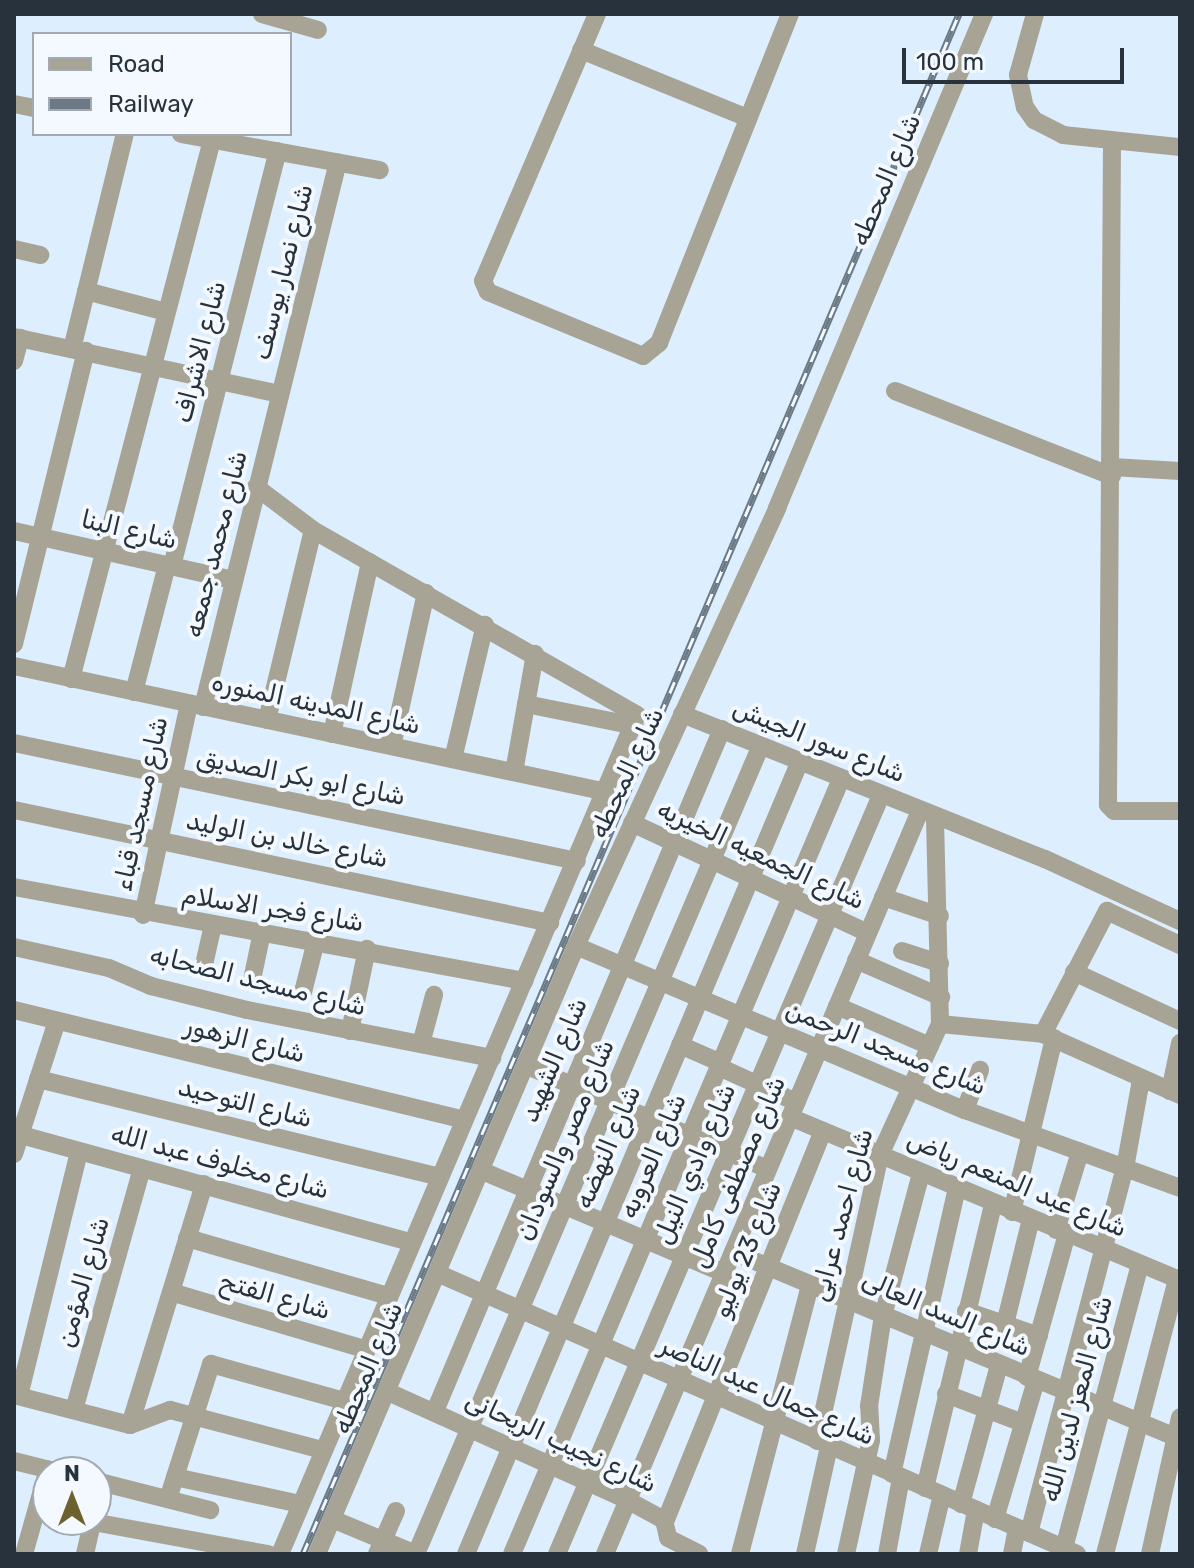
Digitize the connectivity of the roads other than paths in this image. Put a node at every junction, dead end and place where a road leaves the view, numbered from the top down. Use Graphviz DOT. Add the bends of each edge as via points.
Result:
graph roads {
  1 [pos="262,14"];
  2 [pos="597,14"];
  3 [pos="790,14"];
  4 [pos="984,14"];
  5 [pos="1035,14"];
  6 [pos="318,30"];
  7 [pos="581,50"];
  8 [pos="748,118"];
  9 [pos="125,136"];
  10 [pos="191,136"];
  11 [pos="212,140"];
  12 [pos="1112,142"];
  13 [pos="1180,147"];
  14 [pos="278,151"];
  15 [pos="338,162"];
  16 [pos="380,170"];
  17 [pos="14,249"];
  18 [pos="40,255"];
  19 [pos="86,291"];
  20 [pos="166,312"];
  21 [pos="17,337"];
  22 [pos="79,350"];
  23 [pos="14,361"];
  24 [pos="152,365"];
  25 [pos="219,380"];
  26 [pos="895,391"];
  27 [pos="279,394"];
  28 [pos="1180,471"];
  29 [pos="1112,472"];
  30 [pos="256,487"];
  31 [pos="313,530"];
  32 [pos="14,531"];
  33 [pos="40,537"];
  34 [pos="104,551"];
  35 [pos="370,562"];
  36 [pos="169,566"];
  37 [pos="233,580"];
  38 [pos="426,593"];
  39 [pos="485,625"];
  40 [pos="14,644"];
  41 [pos="535,654"];
  42 [pos="14,666"];
  43 [pos="71,679"];
  44 [pos="134,692"];
  45 [pos="526,704"];
  46 [pos="196,705"];
  47 [pos="682,714"];
  48 [pos="267,720"];
  49 [pos="635,726"];
  50 [pos="722,729"];
  51 [pos="332,734"];
  52 [pos="14,743"];
  53 [pos="761,745"];
  54 [pos="392,746"];
  55 [pos="453,759"];
  56 [pos="800,761"];
  57 [pos="514,772"];
  58 [pos="173,777"];
  59 [pos="841,779"];
  60 [pos="607,792"];
  61 [pos="881,795"];
  62 [pos="14,810"];
  63 [pos="1180,811"];
  64 [pos="927,815"];
  65 [pos="632,823"];
  66 [pos="159,841"];
  67 [pos="673,843"];
  68 [pos="577,861"];
  69 [pos="712,861"];
  70 [pos="750,879"];
  71 [pos="14,887"];
  72 [pos="791,897"];
  73 [pos="883,897"];
  74 [pos="143,915"];
  75 [pos="830,915"];
  76 [pos="940,916"];
  77 [pos="1180,921"];
  78 [pos="550,923"];
  79 [pos="213,925"];
  80 [pos="262,932"];
  81 [pos="868,933"];
  82 [pos="316,941"];
  83 [pos="1180,945"];
  84 [pos="576,946"];
  85 [pos="14,947"];
  86 [pos="367,949"];
  87 [pos="902,951"];
  88 [pos="856,960"];
  89 [pos="940,963"];
  90 [pos="622,966"];
  91 [pos="203,969"];
  92 [pos="1074,972"];
  93 [pos="252,980"];
  94 [pos="524,981"];
  95 [pos="660,982"];
  96 [pos="303,992"];
  97 [pos="434,995"];
  98 [pos="941,997"];
  99 [pos="699,999"];
  100 [pos="837,1006"];
  101 [pos="14,1010"];
  102 [pos="741,1016"];
  103 [pos="57,1021"];
  104 [pos="1180,1021"];
  105 [pos="940,1024"];
  106 [pos="350,1031"];
  107 [pos="780,1032"];
  108 [pos="1049,1036"];
  109 [pos="1180,1043"];
  110 [pos="421,1044"];
  111 [pos="680,1045"];
  112 [pos="930,1046"];
  113 [pos="819,1049"];
  114 [pos="492,1058"];
  115 [pos="525,1065"];
  116 [pos="720,1065"];
  117 [pos="980,1070"];
  118 [pos="38,1079"];
  119 [pos="1141,1080"];
  120 [pos="571,1085"];
  121 [pos="757,1085"];
  122 [pos="911,1086"];
  123 [pos="1175,1093"];
  124 [pos="609,1101"];
  125 [pos="793,1109"];
  126 [pos="965,1110"];
  127 [pos="648,1118"];
  128 [pos="464,1120"];
  129 [pos="823,1131"];
  130 [pos="16,1134"];
  131 [pos="689,1136"];
  132 [pos="1033,1136"];
  133 [pos="79,1151"];
  134 [pos="728,1152"];
  135 [pos="1080,1152"];
  136 [pos="14,1154"];
  137 [pos="880,1155"];
  138 [pos="142,1168"];
  139 [pos="1125,1168"];
  140 [pos="768,1169"];
  141 [pos="480,1170"];
  142 [pos="921,1173"];
  143 [pos="440,1177"];
  144 [pos="204,1184"];
  145 [pos="1180,1188"];
  146 [pos="957,1189"];
  147 [pos="528,1190"];
  148 [pos="993,1204"];
  149 [pos="565,1206"];
  150 [pos="1012,1212"];
  151 [pos="1031,1219"];
  152 [pos="605,1223"];
  153 [pos="1062,1232"];
  154 [pos="187,1238"];
  155 [pos="645,1240"];
  156 [pos="411,1242"];
  157 [pos="1104,1249"];
  158 [pos="733,1252"];
  159 [pos="684,1257"];
  160 [pos="1140,1264"];
  161 [pos="768,1266"];
  162 [pos="437,1273"];
  163 [pos="724,1273"];
  164 [pos="1178,1279"];
  165 [pos="810,1285"];
  166 [pos="171,1292"];
  167 [pos="484,1294"];
  168 [pos="388,1296"];
  169 [pos="844,1299"];
  170 [pos="521,1311"];
  171 [pos="966,1311"];
  172 [pos="883,1316"];
  173 [pos="1005,1324"];
  174 [pos="561,1329"];
  175 [pos="921,1332"];
  176 [pos="1039,1336"];
  177 [pos="600,1346"];
  178 [pos="957,1347"];
  179 [pos="365,1349"];
  180 [pos="639,1363"];
  181 [pos="999,1365"];
  182 [pos="1032,1379"];
  183 [pos="678,1380"];
  184 [pos="386,1391"];
  185 [pos="1065,1393"];
  186 [pos="946,1394"];
  187 [pos="16,1396"];
  188 [pos="715,1397"];
  189 [pos="344,1401"];
  190 [pos="1100,1408"];
  191 [pos="74,1410"];
  192 [pos="987,1410"];
  193 [pos="435,1411"];
  194 [pos="194,1416"];
  195 [pos="1180,1417"];
  196 [pos="772,1422"];
  197 [pos="1139,1422"];
  198 [pos="1023,1423"];
  199 [pos="130,1425"];
  200 [pos="471,1427"];
  201 [pos="1177,1438"];
  202 [pos="512,1444"];
  203 [pos="823,1444"];
  204 [pos="323,1450"];
  205 [pos="551,1463"];
  206 [pos="867,1463"];
  207 [pos="897,1476"];
  208 [pos="175,1477"];
  209 [pos="589,1480"];
  210 [pos="112,1485"];
  211 [pos="934,1492"];
  212 [pos="168,1499"];
  213 [pos="627,1500"];
  214 [pos="300,1504"];
  215 [pos="968,1507"];
  216 [pos="210,1510"];
  217 [pos="396,1511"];
  218 [pos="332,1519"];
  219 [pos="995,1519"];
  220 [pos="112,1521"];
  221 [pos="665,1522"];
  222 [pos="1023,1530"];
  223 [pos="32,1532"];
  224 [pos="380,1547"];
  225 [pos="1060,1550"];
  226 [pos="691,1552"];
  227 [pos="24,1554"];
  228 [pos="268,1554"];
  229 [pos="280,1554"];
  230 [pos="317,1554"];
  231 [pos="416,1554"];
  232 [pos="466,1554"];
  233 [pos="512,1554"];
  234 [pos="557,1554"];
  235 [pos="605,1554"];
  236 [pos="740,1554"];
  237 [pos="805,1554"];
  238 [pos="846,1554"];
  239 [pos="887,1554"];
  240 [pos="928,1554"];
  241 [pos="968,1554"];
  242 [pos="1012,1554"];
  243 [pos="1105,1554"];
  244 [pos="1150,1554"];
  1 -- 6 [label="street"];
  2 -- 7 [label="street"];
  3 -- 8 [label="street"];
  4 -- 47 [label="street, شارع المحطه" via="777,508"];
  5 -- 12 [label="street" via="1018,75 1025,107 1047,130"];
  7 -- 8 [label="street"];
  7 -- 8 [label="street" via="483,281 488,292 636,354 656,350"];
  9 -- 19 [label="street"];
  10 -- 11 [label="street"];
  11 -- 14 [label="street"];
  11 -- 20 [label="street"];
  12 -- 13 [label="street"];
  12 -- 29 [label="street"];
  14 -- 15 [label="street"];
  14 -- 25 [label="street, شارع الاشراف"];
  15 -- 16 [label="street"];
  15 -- 27 [label="street, شارع نصار يوسف"];
  17 -- 18 [label="street"];
  19 -- 20 [label="street"];
  19 -- 22 [label="street"];
  20 -- 24 [label="street"];
  21 -- 22 [label="street"];
  21 -- 23 [label="street"];
  22 -- 24 [label="street"];
  22 -- 33 [label="street"];
  24 -- 25 [label="street"];
  24 -- 34 [label="street"];
  25 -- 27 [label="street"];
  25 -- 36 [label="street, شارع الاشراف"];
  26 -- 29 [label="street"];
  27 -- 30 [label="street, شارع محمد جمعه"];
  28 -- 29 [label="street"];
  29 -- 63 [label="street" via="1108,805 1114,811"];
  30 -- 31 [label="street, شارع المحطه"];
  30 -- 37 [label="street, شارع محمد جمعه"];
  31 -- 35 [label="street, شارع المحطه"];
  31 -- 48 [label="street"];
  32 -- 33 [label="street, شارع البنا"];
  33 -- 34 [label="street, شارع البنا"];
  33 -- 40 [label="street"];
  34 -- 36 [label="street, شارع البنا"];
  34 -- 43 [label="street"];
  35 -- 38 [label="street, شارع المحطه"];
  35 -- 51 [label="street"];
  36 -- 37 [label="street, شارع البنا"];
  36 -- 44 [label="street, شارع الاشراف"];
  37 -- 46 [label="street, شارع محمد جمعه"];
  38 -- 39 [label="street, شارع المحطه"];
  38 -- 54 [label="street"];
  39 -- 41 [label="street, شارع المحطه"];
  39 -- 55 [label="street"];
  41 -- 45 [label="street"];
  41 -- 49 [label="street, شارع المحطه" via="636,710"];
  42 -- 43 [label="street, شارع المدينه المنوره"];
  43 -- 44 [label="street, شارع المدينه المنوره"];
  44 -- 46 [label="street, شارع المدينه المنوره"];
  45 -- 49 [label="street"];
  45 -- 57 [label="street"];
  46 -- 48 [label="street, شارع المدينه المنوره"];
  46 -- 58 [label="street, شارع مسجد قباء"];
  47 -- 50 [label="street, شارع سور الجيش"];
  47 -- 65 [label="street, شارع المحطه"];
  48 -- 51 [label="street, شارع المدينه المنوره"];
  49 -- 60 [label="street, شارع المحطه"];
  50 -- 53 [label="street, شارع سور الجيش"];
  50 -- 67 [label="street, شارع الشهيد"];
  51 -- 54 [label="street, شارع المدينه المنوره"];
  52 -- 58 [label="street, شارع ابو بكر الصديق"];
  53 -- 56 [label="street, شارع سور الجيش"];
  53 -- 69 [label="street, شارع مصر والسودان"];
  54 -- 55 [label="street, شارع المدينه المنوره"];
  55 -- 57 [label="street, شارع المدينه المنوره"];
  56 -- 59 [label="street, شارع سور الجيش"];
  56 -- 70 [label="street, شارع النهضه"];
  57 -- 60 [label="street, شارع المدينه المنوره"];
  58 -- 66 [label="street, شارع مسجد قباء"];
  58 -- 68 [label="street, شارع ابو بكر الصديق"];
  59 -- 61 [label="street, شارع سور الجيش"];
  59 -- 72 [label="street, شارع العروبه"];
  60 -- 68 [label="street, شارع المحطه"];
  61 -- 64 [label="street, شارع سور الجيش"];
  61 -- 75 [label="street, شارع وادي النيل"];
  62 -- 66 [label="street, شارع خالد بن الوليد"];
  64 -- 73 [label="street, شارع مصطفى كامل"];
  64 -- 76 [label="street, شارع احمد عرابى"];
  64 -- 77 [label="street, شارع سور الجيش" via="1045,859"];
  65 -- 67 [label="street, شارع الجمعيه الخيريه"];
  65 -- 84 [label="street, شارع المحطه"];
  66 -- 74 [label="street, شارع مسجد قباء"];
  66 -- 78 [label="street, شارع خالد بن الوليد"];
  67 -- 69 [label="street, شارع الجمعيه الخيريه"];
  67 -- 90 [label="street, شارع الشهيد"];
  68 -- 78 [label="street, شارع المحطه"];
  69 -- 70 [label="street, شارع الجمعيه الخيريه"];
  69 -- 95 [label="street, شارع مصر والسودان"];
  70 -- 72 [label="street, شارع الجمعيه الخيريه"];
  70 -- 99 [label="street, شارع النهضه"];
  71 -- 74 [label="street, شارع فجر الاسلام"];
  72 -- 75 [label="street, شارع الجمعيه الخيريه"];
  72 -- 102 [label="street, شارع العروبه"];
  73 -- 76 [label="street"];
  73 -- 81 [label="street, شارع مصطفى كامل"];
  74 -- 79 [label="street, شارع فجر الاسلام"];
  75 -- 81 [label="street, شارع الجمعيه الخيريه"];
  75 -- 107 [label="street, شارع وادي النيل"];
  76 -- 89 [label="street, شارع احمد عرابى"];
  78 -- 94 [label="street, شارع المحطه"];
  79 -- 80 [label="street, شارع فجر الاسلام"];
  79 -- 91 [label="street"];
  80 -- 82 [label="street, شارع فجر الاسلام"];
  80 -- 93 [label="street"];
  81 -- 88 [label="street, شارع مصطفى كامل"];
  82 -- 86 [label="street, شارع فجر الاسلام"];
  82 -- 96 [label="street"];
  83 -- 92 [label="street" via="1113,910 1105,914"];
  84 -- 90 [label="street, شارع مسجد الرحمن"];
  84 -- 115 [label="street, شارع المحطه"];
  85 -- 106 [label="street, شارع مسجد الصحابه" via="109,968 151,986"];
  86 -- 94 [label="street, شارع فجر الاسلام"];
  86 -- 106 [label="street"];
  87 -- 89 [label="street"];
  88 -- 98 [label="street"];
  88 -- 100 [label="street, شارع مصطفى كامل"];
  89 -- 98 [label="street, شارع احمد عرابى"];
  90 -- 95 [label="street, شارع مسجد الرحمن"];
  90 -- 120 [label="street, شارع الشهيد"];
  92 -- 104 [label="street"];
  92 -- 108 [label="street"];
  94 -- 114 [label="street, شارع المحطه"];
  95 -- 99 [label="street, شارع مسجد الرحمن"];
  95 -- 124 [label="street, شارع مصر والسودان"];
  97 -- 110 [label="street"];
  98 -- 105 [label="street, شارع احمد عرابى"];
  99 -- 102 [label="street, شارع مسجد الرحمن"];
  99 -- 111 [label="street, شارع النهضه"];
  100 -- 112 [label="street"];
  100 -- 113 [label="street, شارع مصطفى كامل"];
  101 -- 103 [label="street, شارع الزهور"];
  102 -- 107 [label="street, شارع مسجد الرحمن"];
  102 -- 116 [label="street, شارع العروبه"];
  103 -- 118 [label="street"];
  103 -- 128 [label="street, شارع الزهور"];
  105 -- 108 [label="street"];
  105 -- 112 [label="street, شارع احمد عرابى"];
  106 -- 110 [label="street, شارع مسجد الصحابه"];
  107 -- 113 [label="street, شارع مسجد الرحمن"];
  107 -- 121 [label="street, شارع وادي النيل"];
  108 -- 119 [label="street"];
  108 -- 132 [label="street"];
  109 -- 123 [label="street"];
  110 -- 114 [label="street, شارع مسجد الصحابه"];
  111 -- 116 [label="street, شارع عبد المنعم رياض"];
  111 -- 127 [label="street, شارع النهضه"];
  112 -- 122 [label="street, شارع احمد عرابى"];
  113 -- 122 [label="street, شارع مسجد الرحمن"];
  113 -- 125 [label="street, شارع مصطفى كامل"];
  114 -- 128 [label="street, شارع المحطه"];
  115 -- 120 [label="street"];
  115 -- 141 [label="street, شارع المحطه"];
  116 -- 121 [label="street, شارع عبد المنعم رياض"];
  116 -- 131 [label="street, شارع العروبه"];
  117 -- 126 [label="street"];
  118 -- 130 [label="street"];
  118 -- 143 [label="street, شارع التوحيد"];
  119 -- 123 [label="street"];
  119 -- 139 [label="street"];
  120 -- 124 [label="street"];
  120 -- 147 [label="street, شارع الشهيد"];
  121 -- 125 [label="street, شارع عبد المنعم رياض"];
  121 -- 134 [label="street, شارع وادي النيل"];
  122 -- 126 [label="street, شارع مسجد الرحمن"];
  122 -- 137 [label="street, شارع احمد عرابى"];
  124 -- 127 [label="street"];
  124 -- 149 [label="street, شارع مصر والسودان"];
  125 -- 129 [label="street, شارع عبد المنعم رياض"];
  125 -- 140 [label="street, شارع مصطفى كامل"];
  126 -- 132 [label="street, شارع مسجد الرحمن"];
  127 -- 131 [label="street"];
  127 -- 152 [label="street, شارع النهضه"];
  128 -- 143 [label="street, شارع المحطه"];
  129 -- 137 [label="street, شارع عبد المنعم رياض"];
  129 -- 161 [label="street, شارع 23 يوليو"];
  130 -- 133 [label="street, شارع مخلوف عبد الله"];
  130 -- 136 [label="street"];
  131 -- 134 [label="street"];
  131 -- 155 [label="street, شارع العروبه"];
  132 -- 135 [label="street, شارع مسجد الرحمن"];
  132 -- 150 [label="street"];
  133 -- 138 [label="street, شارع مخلوف عبد الله"];
  133 -- 187 [label="street"];
  134 -- 140 [label="street"];
  134 -- 159 [label="street, شارع وادي النيل"];
  135 -- 139 [label="street, شارع مسجد الرحمن"];
  135 -- 153 [label="street"];
  137 -- 142 [label="street, شارع عبد المنعم رياض"];
  137 -- 169 [label="street, شارع احمد عرابى"];
  138 -- 144 [label="street, شارع مخلوف عبد الله"];
  138 -- 191 [label="street, شارع المؤمن"];
  139 -- 145 [label="street, شارع مسجد الرحمن"];
  139 -- 157 [label="street"];
  140 -- 158 [label="street, شارع مصطفى كامل"];
  141 -- 147 [label="street"];
  141 -- 162 [label="street, شارع المحطه"];
  142 -- 146 [label="street, شارع عبد المنعم رياض"];
  142 -- 172 [label="street"];
  143 -- 156 [label="street, شارع المحطه"];
  144 -- 154 [label="street"];
  144 -- 156 [label="street, شارع مخلوف عبد الله"];
  146 -- 148 [label="street, شارع عبد المنعم رياض"];
  146 -- 175 [label="street"];
  147 -- 149 [label="street"];
  147 -- 167 [label="street, شارع الشهيد"];
  148 -- 150 [label="street, شارع عبد المنعم رياض"];
  148 -- 171 [label="street"];
  149 -- 152 [label="street"];
  149 -- 170 [label="street, شارع مصر والسودان"];
  150 -- 151 [label="street, شارع عبد المنعم رياض"];
  151 -- 153 [label="street, شارع عبد المنعم رياض"];
  151 -- 173 [label="street"];
  152 -- 155 [label="street"];
  152 -- 174 [label="street, شارع النهضه"];
  153 -- 157 [label="street, شارع عبد المنعم رياض"];
  153 -- 176 [label="street"];
  154 -- 166 [label="street"];
  154 -- 168 [label="street"];
  155 -- 159 [label="street"];
  155 -- 177 [label="street, شارع العروبه"];
  156 -- 168 [label="street, شارع المحطه"];
  157 -- 160 [label="street, شارع عبد المنعم رياض"];
  157 -- 185 [label="street"];
  158 -- 161 [label="street, شارع السد العالى"];
  158 -- 163 [label="street, شارع مصطفى كامل"];
  159 -- 163 [label="street"];
  159 -- 180 [label="street, شارع وادي النيل"];
  160 -- 164 [label="street, شارع عبد المنعم رياض"];
  160 -- 190 [label="street, شارع المعز لدين الله"];
  161 -- 165 [label="street, شارع السد العالى"];
  161 -- 188 [label="street, شارع 23 يوليو"];
  162 -- 167 [label="street, شارع جمال عبد الناصر"];
  162 -- 184 [label="street, شارع المحطه"];
  163 -- 183 [label="street, شارع مصطفى كامل"];
  164 -- 197 [label="street"];
  165 -- 169 [label="street, شارع السد العالى"];
  165 -- 196 [label="street"];
  166 -- 179 [label="street, شارع الفتح"];
  166 -- 199 [label="street"];
  167 -- 170 [label="street, شارع جمال عبد الناصر"];
  167 -- 193 [label="street, شارع الشهيد"];
  168 -- 179 [label="street, شارع المحطه"];
  169 -- 172 [label="street, شارع السد العالى"];
  169 -- 203 [label="street, شارع احمد عرابى"];
  170 -- 174 [label="street, شارع جمال عبد الناصر"];
  170 -- 200 [label="street, شارع مصر والسودان"];
  171 -- 173 [label="street"];
  171 -- 178 [label="street"];
  172 -- 175 [label="street, شارع السد العالى"];
  172 -- 206 [label="street" via="869,1406"];
  173 -- 176 [label="street"];
  174 -- 177 [label="street, شارع جمال عبد الناصر"];
  174 -- 202 [label="street, شارع النهضه"];
  175 -- 178 [label="street, شارع السد العالى"];
  175 -- 207 [label="street"];
  176 -- 182 [label="street"];
  177 -- 180 [label="street, شارع جمال عبد الناصر"];
  177 -- 205 [label="street, شارع العروبه"];
  178 -- 181 [label="street, شارع السد العالى"];
  178 -- 186 [label="street"];
  179 -- 189 [label="street, شارع المحطه"];
  180 -- 183 [label="street, شارع جمال عبد الناصر"];
  180 -- 209 [label="street, شارع وادي النيل"];
  181 -- 182 [label="street, شارع السد العالى"];
  181 -- 192 [label="street"];
  182 -- 185 [label="street, شارع السد العالى"];
  182 -- 198 [label="street"];
  183 -- 188 [label="street, شارع جمال عبد الناصر"];
  183 -- 213 [label="street, شارع مصطفى كامل"];
  184 -- 193 [label="street, شارع نجيب الريحانى"];
  184 -- 218 [label="street, شارع المحطه"];
  185 -- 190 [label="street, شارع السد العالى"];
  185 -- 222 [label="street"];
  186 -- 192 [label="street"];
  186 -- 211 [label="street"];
  187 -- 191 [label="street"];
  188 -- 196 [label="street, شارع جمال عبد الناصر"];
  188 -- 221 [label="street, شارع 23 يوليو"];
  189 -- 194 [label="street" via="216,1362 209,1367"];
  189 -- 204 [label="street, شارع المحطه"];
  190 -- 197 [label="street, شارع السد العالى"];
  190 -- 225 [label="street, شارع المعز لدين الله"];
  191 -- 199 [label="street"];
  192 -- 198 [label="street"];
  192 -- 215 [label="street"];
  193 -- 200 [label="street, شارع نجيب الريحانى"];
  194 -- 199 [label="street" via="162,1410 144,1423"];
  194 -- 204 [label="street"];
  194 -- 208 [label="street"];
  195 -- 201 [label="street"];
  196 -- 203 [label="street, شارع جمال عبد الناصر"];
  196 -- 236 [label="street"];
  197 -- 201 [label="street, شارع السد العالى"];
  197 -- 243 [label="street"];
  198 -- 219 [label="street"];
  200 -- 202 [label="street, شارع نجيب الريحانى"];
  200 -- 231 [label="street, شارع مصر والسودان"];
  201 -- 244 [label="street"];
  202 -- 205 [label="street, شارع نجيب الريحانى"];
  202 -- 232 [label="street, شارع النهضه"];
  203 -- 206 [label="street, شارع جمال عبد الناصر"];
  203 -- 237 [label="street, شارع احمد عرابى"];
  204 -- 214 [label="street, شارع المحطه"];
  205 -- 209 [label="street, شارع نجيب الريحانى"];
  205 -- 233 [label="street, شارع العروبه"];
  206 -- 207 [label="street, شارع جمال عبد الناصر"];
  206 -- 238 [label="street"];
  207 -- 211 [label="street, شارع جمال عبد الناصر"];
  207 -- 239 [label="street"];
  208 -- 212 [label="street"];
  208 -- 214 [label="street"];
  209 -- 213 [label="street, شارع نجيب الريحانى"];
  209 -- 234 [label="street, شارع وادي النيل"];
  210 -- 212 [label="street"];
  211 -- 215 [label="street, شارع جمال عبد الناصر"];
  211 -- 240 [label="street"];
  212 -- 216 [label="street"];
  213 -- 221 [label="street, شارع نجيب الريحانى"];
  213 -- 235 [label="street, شارع مصطفى كامل"];
  214 -- 229 [label="street, شارع المحطه"];
  215 -- 219 [label="street, شارع جمال عبد الناصر"];
  215 -- 241 [label="street"];
  217 -- 224 [label="street"];
  218 -- 224 [label="street"];
  218 -- 230 [label="street, شارع المحطه"];
  219 -- 222 [label="street, شارع جمال عبد الناصر"];
  220 -- 228 [label="street"];
  221 -- 226 [label="street, شارع نجيب الريحانى" via="668,1538"];
  222 -- 225 [label="street, شارع جمال عبد الناصر"];
  222 -- 242 [label="street"];
  223 -- 227 [label="street"];
  224 -- 231 [label="street"];
}
